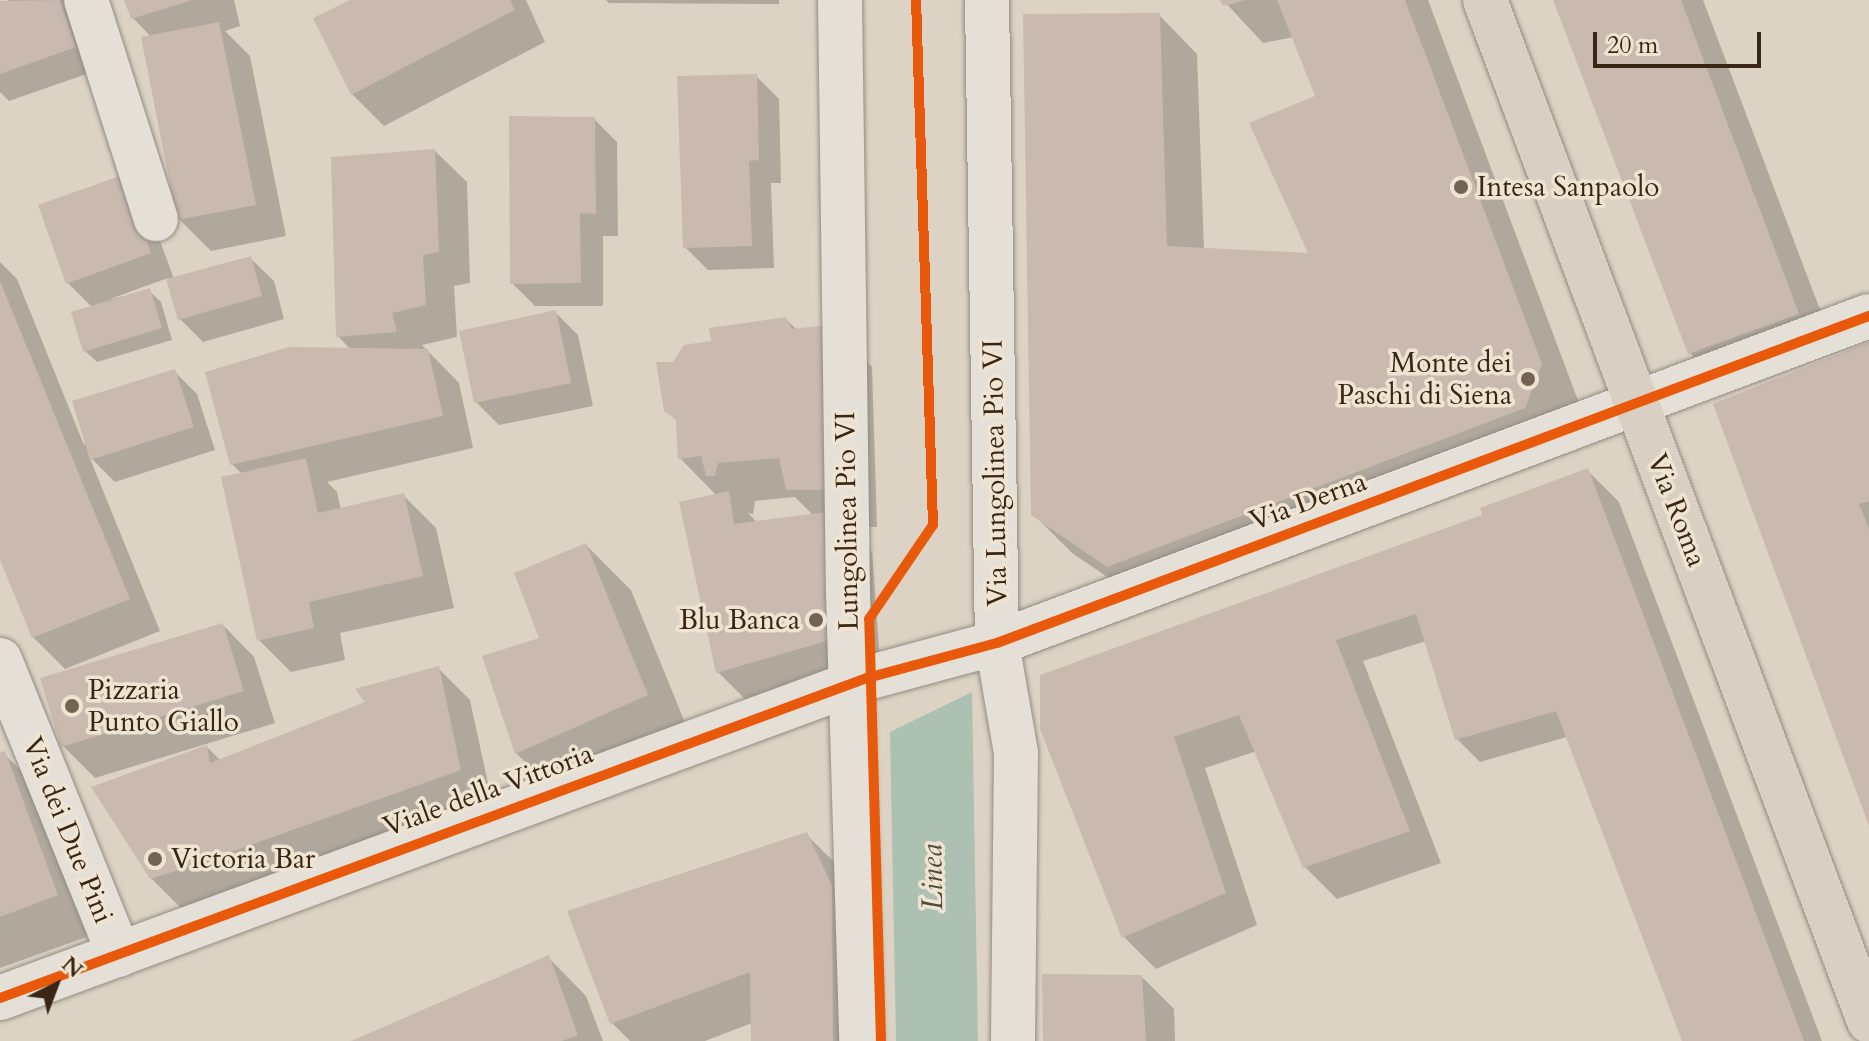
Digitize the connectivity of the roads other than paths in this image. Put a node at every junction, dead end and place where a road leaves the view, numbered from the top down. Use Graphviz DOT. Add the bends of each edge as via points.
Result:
graph roads {
  1 [pos="86,0"];
  2 [pos="840,0"];
  3 [pos="987,0"];
  4 [pos="1485,0"];
  5 [pos="156,219"];
  6 [pos="1869,316"];
  7 [pos="1636,404"];
  8 [pos="997,643"];
  9 [pos="0,660"];
  10 [pos="850,686"];
  11 [pos="119,955"];
  12 [pos="0,998"];
  13 [pos="1869,1021"];
  14 [pos="861,1041"];
  15 [pos="1013,1041"];
  1 -- 5 [label="street"];
  2 -- 10 [label="street, Lungolinea Pio VI"];
  3 -- 8 [label="street, Via Lungolinea Pio VI"];
  4 -- 7 [label="main road, Via Roma"];
  6 -- 7 [label="street, Via Derna"];
  7 -- 8 [label="street, Via Derna"];
  7 -- 13 [label="main road, Via Roma"];
  8 -- 10 [label="street, Viale della Vittoria"];
  8 -- 15 [label="street, Via Lungolinea Pio VI" via="1016,753"];
  9 -- 11 [label="street, Via dei Due Pini"];
  10 -- 11 [label="street, Viale della Vittoria" via="538,796"];
  10 -- 14 [label="street, Lungolinea Pio VI"];
  11 -- 12 [label="street, Viale della Vittoria"];
}
